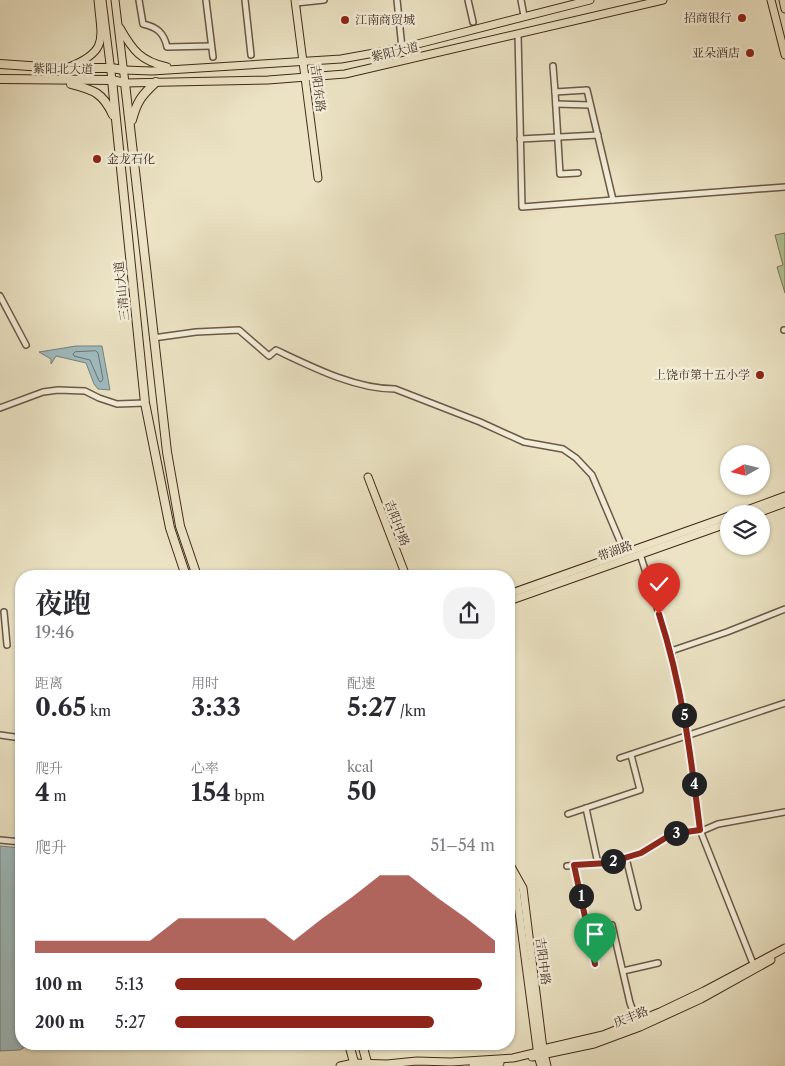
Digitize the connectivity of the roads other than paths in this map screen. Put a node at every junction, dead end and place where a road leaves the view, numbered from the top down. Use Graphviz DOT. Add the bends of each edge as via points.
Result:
graph roads {
  1 [pos="98,0"];
  2 [pos="102,0"];
  3 [pos="115,0"];
  4 [pos="139,0"];
  5 [pos="206,0"];
  6 [pos="245,0"];
  7 [pos="324,0"];
  8 [pos="397,0"];
  9 [pos="468,0"];
  10 [pos="521,0"];
  11 [pos="590,0"];
  12 [pos="663,0"];
  13 [pos="771,0"];
  14 [pos="783,0"];
  15 [pos="296,2"];
  16 [pos="785,9"];
  17 [pos="524,16"];
  18 [pos="473,22"];
  19 [pos="118,25"];
  20 [pos="518,34"];
  21 [pos="211,46"];
  22 [pos="402,48"];
  23 [pos="251,55"];
  24 [pos="785,55"];
  25 [pos="213,57"];
  26 [pos="303,61"];
  27 [pos="0,64"];
  28 [pos="553,66"];
  29 [pos="58,68"];
  30 [pos="111,68"];
  31 [pos="174,69"];
  32 [pos="124,70"];
  33 [pos="152,71"];
  34 [pos="305,78"];
  35 [pos="0,79"];
  36 [pos="50,80"];
  37 [pos="112,80"];
  38 [pos="60,81"];
  39 [pos="155,82"];
  40 [pos="125,83"];
  41 [pos="555,92"];
  42 [pos="556,104"];
  43 [pos="590,104"];
  44 [pos="116,124"];
  45 [pos="130,124"];
  46 [pos="598,135"];
  47 [pos="558,136"];
  48 [pos="520,139"];
  49 [pos="578,173"];
  50 [pos="318,178"];
  51 [pos="785,187"];
  52 [pos="613,200"];
  53 [pos="0,296"];
  54 [pos="153,338"];
  55 [pos="26,345"];
  56 [pos="145,403"];
  57 [pos="0,408"];
  58 [pos="368,477"];
  59 [pos="785,496"];
  60 [pos="785,503"];
  61 [pos="760,505"];
  62 [pos="770,508"];
  63 [pos="720,519"];
  64 [pos="720,526"];
  65 [pos="625,553"];
  66 [pos="640,554"];
  67 [pos="184,570"];
  68 [pos="196,570"];
  69 [pos="404,570"];
  70 [pos="515,592"];
  71 [pos="515,600"];
  72 [pos="785,609"];
  73 [pos="4,612"];
  74 [pos="7,645"];
  75 [pos="672,651"];
  76 [pos="785,703"];
  77 [pos="688,735"];
  78 [pos="0,736"];
  79 [pos="15,737"];
  80 [pos="631,755"];
  81 [pos="620,758"];
  82 [pos="586,808"];
  83 [pos="785,812"];
  84 [pos="568,814"];
  85 [pos="700,830"];
  86 [pos="0,840"];
  87 [pos="15,841"];
  88 [pos="626,858"];
  89 [pos="598,864"];
  90 [pos="574,865"];
  91 [pos="567,866"];
  92 [pos="515,874"];
  93 [pos="515,887"];
  94 [pos="638,907"];
  95 [pos="612,925"];
  96 [pos="785,948"];
  97 [pos="785,953"];
  98 [pos="658,963"];
  99 [pos="595,964"];
  100 [pos="754,966"];
  101 [pos="623,971"];
  102 [pos="638,1024"];
  103 [pos="350,1050"];
  104 [pos="364,1050"];
  105 [pos="541,1053"];
  106 [pos="354,1065"];
  107 [pos="368,1065"];
  108 [pos="340,1066"];
  109 [pos="473,1066"];
  110 [pos="541,1066"];
  111 [pos="548,1066"];
  1 -- 29 [label="main road" via="100,43 95,53 84,61"];
  2 -- 30 [label="main road, 三清山大道"];
  3 -- 19 [label="main road, 三清山大道"];
  4 -- 21 [label="street" via="143,24 159,30 167,47"];
  5 -- 21 [label="street"];
  6 -- 23 [label="street"];
  7 -- 15 [label="street"];
  8 -- 22 [label="street"];
  9 -- 18 [label="street"];
  10 -- 17 [label="street"];
  11 -- 17 [label="main road, 紫阳大道"];
  12 -- 20 [label="main road, 紫阳大道"];
  13 -- 24 [label="main road"];
  14 -- 16 [label="main road"];
  15 -- 26 [label="main road, 吉阳东路"];
  17 -- 22 [label="main road, 紫阳大道"];
  19 -- 31 [label="main road" via="133,50 145,60"];
  19 -- 32 [label="main road, 三清山大道"];
  20 -- 34 [label="main road, 紫阳大道" via="374,69"];
  20 -- 48 [label="street"];
  21 -- 25 [label="street"];
  22 -- 26 [label="main road, 紫阳大道" via="341,59"];
  26 -- 31 [label="main road, 紫阳大道"];
  26 -- 34 [label="main road, 吉阳东路"];
  27 -- 29 [label="highway, 紫阳北大道"];
  28 -- 41 [label="street"];
  29 -- 30 [label="highway, 紫阳北大道"];
  29 -- 36 [label="highway"];
  29 -- 38 [label="highway" via="56,76"];
  30 -- 32 [label="highway, 紫阳北大道"];
  30 -- 37 [label="main road, 三清山大道"];
  31 -- 33 [label="main road, 紫阳大道"];
  32 -- 33 [label="main road, 紫阳大道"];
  32 -- 40 [label="main road, 三清山大道"];
  33 -- 39 [label="main road"];
  34 -- 39 [label="main road, 紫阳大道"];
  34 -- 50 [label="main road, 吉阳东路"];
  35 -- 36 [label="highway, 紫阳北大道"];
  36 -- 38 [label="highway, 紫阳北大道"];
  37 -- 38 [label="highway, 紫阳北大道"];
  37 -- 40 [label="highway, 紫阳北大道"];
  37 -- 44 [label="highway, 三清山大道"];
  38 -- 44 [label="highway" via="96,92 107,102"];
  39 -- 40 [label="main road, 紫阳大道"];
  39 -- 45 [label="highway" via="137,102"];
  40 -- 45 [label="highway, 三清山大道"];
  41 -- 42 [label="street"];
  41 -- 43 [label="street" via="587,90"];
  42 -- 43 [label="street"];
  42 -- 47 [label="street"];
  43 -- 46 [label="street"];
  44 -- 56 [label="highway, 三清山大道"];
  45 -- 54 [label="highway, 三清山大道"];
  46 -- 47 [label="street"];
  46 -- 52 [label="street"];
  47 -- 48 [label="street"];
  47 -- 49 [label="street" via="560,174"];
  48 -- 52 [label="street" via="522,207"];
  51 -- 52 [label="street"];
  53 -- 55 [label="street"];
  54 -- 65 [label="street" via="239,330 269,356 276,350 337,376 382,389 395,389 524,442 563,449 592,475"];
  54 -- 68 [label="highway, 三清山大道" via="180,526"];
  56 -- 57 [label="street" via="117,404 85,391 58,390 34,394"];
  56 -- 67 [label="highway, 三清山大道" via="170,528"];
  58 -- 69 [label="main road, 吉阳中路"];
  59 -- 61 [label="main road"];
  60 -- 62 [label="main road"];
  63 -- 65 [label="main road, 带湖路"];
  64 -- 66 [label="main road, 带湖路"];
  65 -- 70 [label="main road, 带湖路"];
  66 -- 71 [label="main road, 带湖路"];
  66 -- 75 [label="street"];
  72 -- 75 [label="street"];
  73 -- 74 [label="street"];
  75 -- 77 [label="street"];
  76 -- 77 [label="street"];
  77 -- 80 [label="street"];
  77 -- 85 [label="street"];
  78 -- 79 [label="street"];
  80 -- 81 [label="street"];
  80 -- 82 [label="street" via="640,790"];
  82 -- 84 [label="street"];
  82 -- 89 [label="street"];
  83 -- 85 [label="street"];
  85 -- 88 [label="street" via="672,834 641,853"];
  85 -- 100 [label="street"];
  86 -- 87 [label="street"];
  88 -- 89 [label="street"];
  88 -- 94 [label="street"];
  89 -- 90 [label="street"];
  90 -- 91 [label="street"];
  90 -- 99 [label="street"];
  92 -- 105 [label="main road, 吉阳中路" via="523,888"];
  93 -- 105 [label="main road, 吉阳中路"];
  95 -- 101 [label="street"];
  96 -- 100 [label="main road"];
  97 -- 100 [label="main road, 庆丰路"];
  98 -- 101 [label="street"];
  100 -- 102 [label="main road, 庆丰路" via="702,999"];
  101 -- 102 [label="street"];
  102 -- 105 [label="main road, 庆丰路" via="594,1044"];
  103 -- 106 [label="highway"];
  104 -- 107 [label="highway"];
  105 -- 107 [label="main road" via="513,1058"];
  105 -- 109 [label="main road, 庆丰路" via="519,1061"];
  105 -- 110 [label="main road, 吉阳中路"];
  105 -- 111 [label="main road, 吉阳中路"];
  106 -- 107 [label="main road"];
  106 -- 108 [label="main road"];
}
